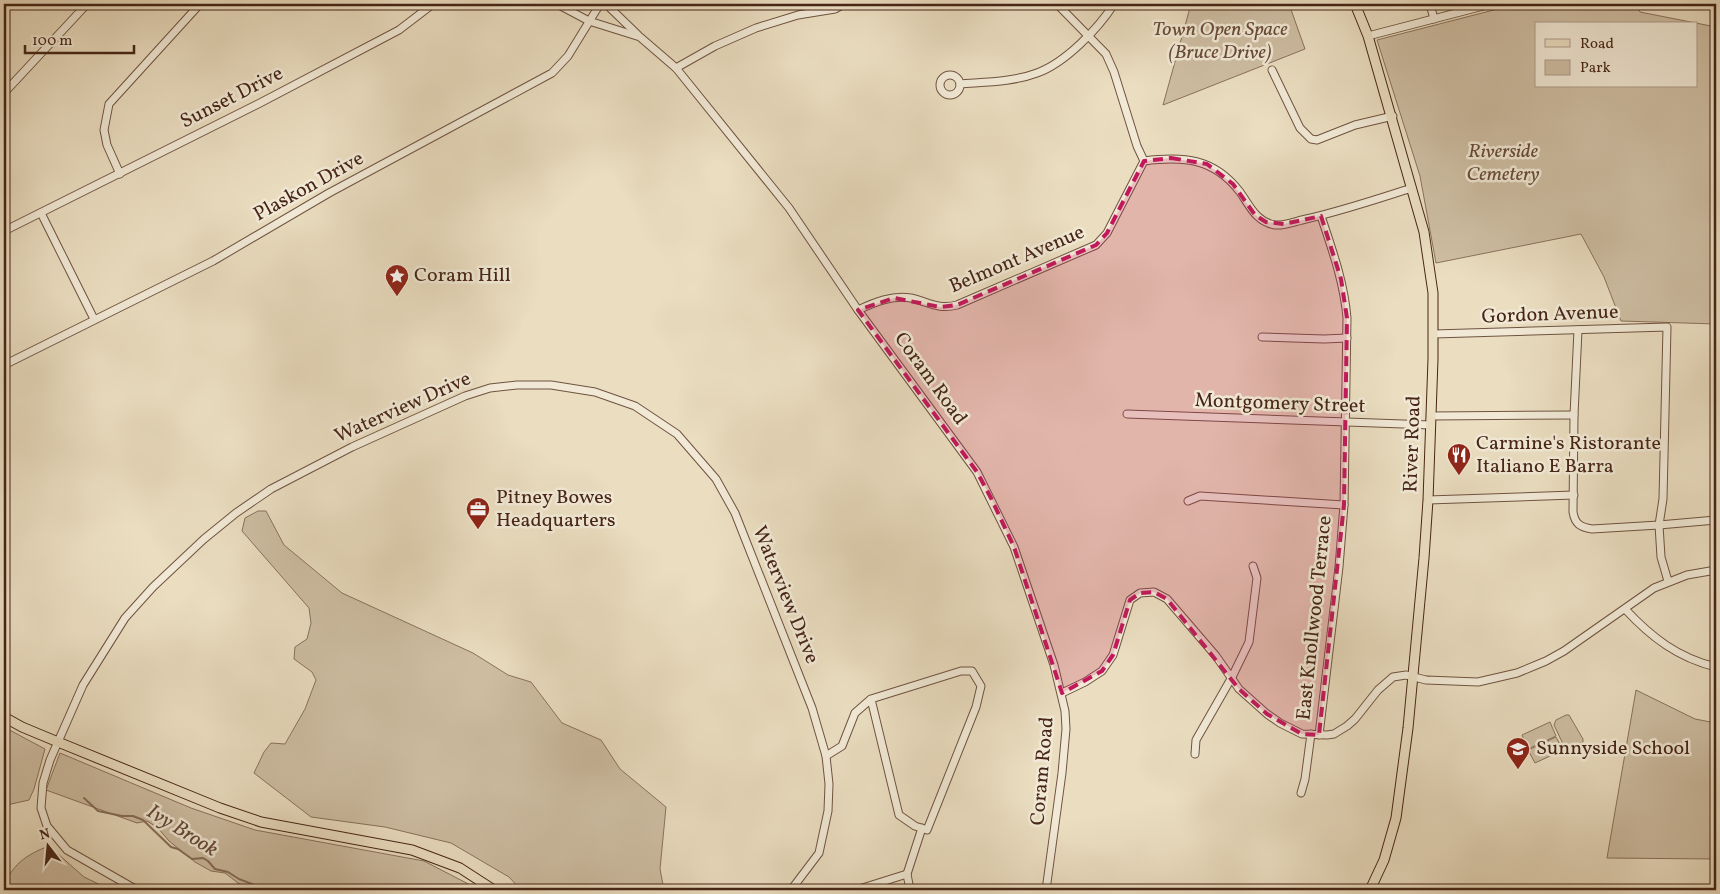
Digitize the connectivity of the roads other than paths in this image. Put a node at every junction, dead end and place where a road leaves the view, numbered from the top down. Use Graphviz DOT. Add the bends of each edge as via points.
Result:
graph roads {
  1 [pos="86,4"];
  2 [pos="200,4"];
  3 [pos="433,4"];
  4 [pos="557,4"];
  5 [pos="600,4"];
  6 [pos="606,4"];
  7 [pos="844,4"];
  8 [pos="1057,4"];
  9 [pos="1114,4"];
  10 [pos="1355,4"];
  11 [pos="1430,4"];
  12 [pos="1491,4"];
  13 [pos="190,6"];
  14 [pos="1434,19"];
  15 [pos="589,21"];
  16 [pos="1088,36"];
  17 [pos="1368,36"];
  18 [pos="640,37"];
  19 [pos="676,68"];
  20 [pos="1272,70"];
  21 [pos="960,84"];
  22 [pos="4,93"];
  23 [pos="1392,116"];
  24 [pos="1144,161"];
  25 [pos="120,174"];
  26 [pos="1412,188"];
  27 [pos="41,213"];
  28 [pos="1321,216"];
  29 [pos="4,232"];
  30 [pos="858,310"];
  31 [pos="94,320"];
  32 [pos="1578,330"];
  33 [pos="1434,334"];
  34 [pos="1262,337"];
  35 [pos="1347,338"];
  36 [pos="4,365"];
  37 [pos="1127,414"];
  38 [pos="1574,415"];
  39 [pos="1431,420"];
  40 [pos="1346,422"];
  41 [pos="1574,495"];
  42 [pos="1428,500"];
  43 [pos="1188,501"];
  44 [pos="1344,505"];
  45 [pos="1716,520"];
  46 [pos="1659,525"];
  47 [pos="1253,566"];
  48 [pos="1716,570"];
  49 [pos="1668,581"];
  50 [pos="1625,609"];
  51 [pos="1716,667"];
  52 [pos="1413,676"];
  53 [pos="1232,677"];
  54 [pos="1062,693"];
  55 [pos="871,700"];
  56 [pos="4,717"];
  57 [pos="1315,734"];
  58 [pos="58,742"];
  59 [pos="1195,754"];
  60 [pos="826,756"];
  61 [pos="1301,793"];
  62 [pos="922,828"];
  63 [pos="908,874"];
  64 [pos="1374,889"];
  65 [pos="138,890"];
  66 [pos="494,890"];
  67 [pos="791,890"];
  68 [pos="856,890"];
  69 [pos="910,890"];
  70 [pos="1046,890"];
  1 -- 22 [label="street"];
  2 -- 13 [label="street"];
  3 -- 25 [label="street, Sunset Drive" via="399,30"];
  4 -- 15 [label="street, Coram Road"];
  5 -- 15 [label="street, Plaskon Drive"];
  6 -- 18 [label="street"];
  7 -- 19 [label="street" via="756,28"];
  8 -- 16 [label="street"];
  9 -- 16 [label="street"];
  10 -- 17 [label="main road, River Road"];
  11 -- 14 [label="street"];
  12 -- 14 [label="street"];
  13 -- 25 [label="street" via="110,104 104,130"];
  14 -- 17 [label="street"];
  15 -- 18 [label="street, Coram Road"];
  15 -- 31 [label="street, Plaskon Drive" via="568,56 552,73 329,193 213,260"];
  16 -- 21 [label="street" via="1038,73"];
  16 -- 24 [label="street" via="1106,54"];
  17 -- 23 [label="main road, River Road"];
  18 -- 19 [label="street, Coram Road"];
  19 -- 30 [label="street, Coram Road" via="789,208"];
  20 -- 23 [label="street" via="1300,128 1311,139 1318,140 1355,125"];
  23 -- 26 [label="main road, River Road"];
  24 -- 28 [label="street" via="1184,158 1207,164 1224,175 1255,214 1266,222 1276,225"];
  24 -- 30 [label="street, Belmont Avenue" via="1107,233 1096,245 958,306 940,307 911,298 894,298"];
  25 -- 27 [label="street, Sunset Drive"];
  26 -- 28 [label="street"];
  26 -- 33 [label="main road, River Road" via="1431,276"];
  27 -- 29 [label="street, Sunset Drive"];
  27 -- 31 [label="street"];
  28 -- 35 [label="street, East Knollwood Terrace" via="1344,289"];
  30 -- 54 [label="street, Coram Road" via="977,472 991,498 1014,547"];
  31 -- 36 [label="street, Plaskon Drive"];
  32 -- 33 [label="street, Gordon Avenue"];
  32 -- 38 [label="street"];
  32 -- 46 [label="street, Gordon Avenue" via="1667,327 1663,499"];
  33 -- 39 [label="main road, River Road"];
  34 -- 35 [label="street"];
  35 -- 40 [label="street, East Knollwood Terrace"];
  37 -- 40 [label="street, Montgomery Street"];
  38 -- 39 [label="street, Montgomery Street"];
  38 -- 41 [label="street"];
  39 -- 40 [label="street, Montgomery Street"];
  39 -- 42 [label="main road, River Road"];
  40 -- 44 [label="street, East Knollwood Terrace"];
  41 -- 42 [label="street"];
  41 -- 46 [label="street" via="1574,518 1582,528"];
  42 -- 52 [label="main road, River Road"];
  43 -- 44 [label="street" via="1200,496"];
  44 -- 57 [label="street, East Knollwood Terrace" via="1339,567"];
  45 -- 46 [label="street"];
  46 -- 49 [label="street" via="1661,557"];
  47 -- 53 [label="street" via="1257,578 1249,642"];
  48 -- 49 [label="street"];
  49 -- 50 [label="street"];
  50 -- 51 [label="street" via="1655,638 1678,654"];
  50 -- 52 [label="street" via="1564,651 1517,672 1478,682 1435,681"];
  52 -- 57 [label="street" via="1393,677 1355,719 1334,734"];
  52 -- 64 [label="main road, River Road" via="1396,818"];
  53 -- 54 [label="street" via="1167,599 1149,591 1128,603 1115,649 1102,671"];
  53 -- 57 [label="street" via="1266,714 1302,734"];
  53 -- 59 [label="street" via="1196,740"];
  54 -- 70 [label="street, Coram Road" via="1066,729"];
  55 -- 60 [label="street" via="855,713 842,746"];
  55 -- 62 [label="street" via="899,815"];
  55 -- 62 [label="street" via="961,671 972,670 981,686 976,707 927,830"];
  56 -- 58 [label="main road"];
  57 -- 61 [label="street, East Knollwood Terrace"];
  58 -- 60 [label="street, Waterview Drive" via="83,685 125,618 165,575 236,513 271,489 344,451 465,396 490,388 551,385 595,392 634,406 677,434 716,479 735,513 793,658"];
  58 -- 65 [label="street, Waterview Drive" via="43,782 41,808 47,826 67,850"];
  58 -- 66 [label="main road" via="261,822 418,853 460,868"];
  60 -- 67 [label="street, Waterview Drive" via="828,811 819,853"];
  62 -- 63 [label="street"];
  63 -- 68 [label="street"];
  63 -- 69 [label="street"];
}
